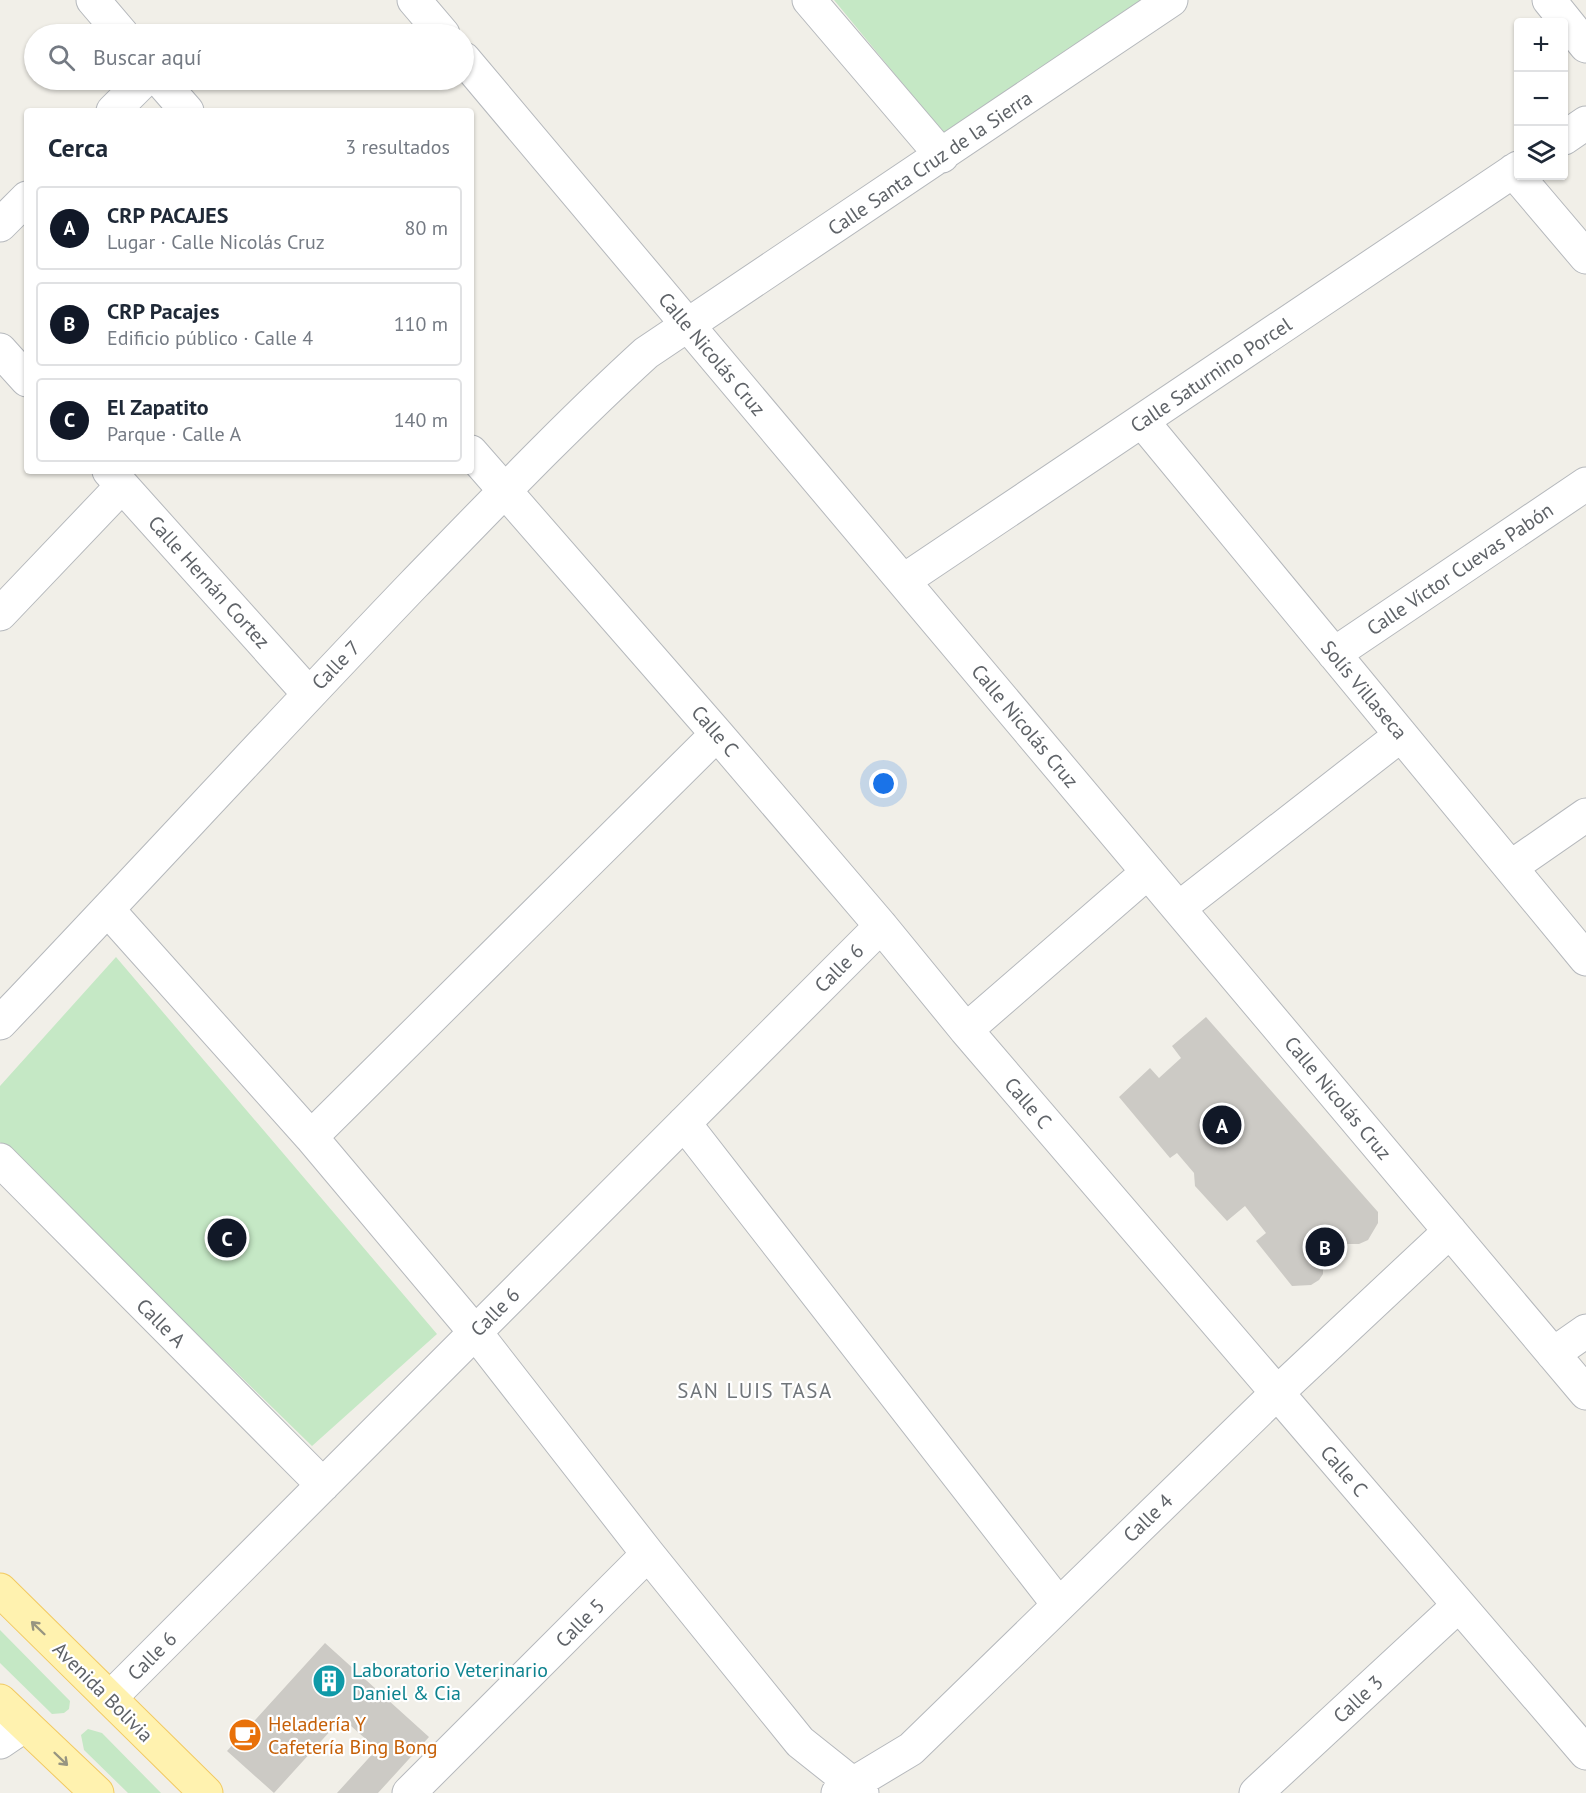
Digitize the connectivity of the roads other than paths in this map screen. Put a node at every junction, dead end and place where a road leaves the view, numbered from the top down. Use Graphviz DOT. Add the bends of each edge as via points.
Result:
graph roads {
  1 [pos="93,0"];
  2 [pos="414,0"];
  3 [pos="809,0"];
  4 [pos="1171,0"];
  5 [pos="1549,0"];
  6 [pos="113,24"];
  7 [pos="434,24"];
  8 [pos="1586,46"];
  9 [pos="474,71"];
  10 [pos="134,90"];
  11 [pos="169,90"];
  12 [pos="115,108"];
  13 [pos="184,108"];
  14 [pos="1586,123"];
  15 [pos="1568,135"];
  16 [pos="942,156"];
  17 [pos="1514,171"];
  18 [pos="1524,180"];
  19 [pos="24,201"];
  20 [pos="0,225"];
  21 [pos="1586,257"];
  22 [pos="689,326"];
  23 [pos="0,350"];
  24 [pos="24,377"];
  25 [pos="1142,421"];
  26 [pos="474,456"];
  27 [pos="115,479"];
  28 [pos="1586,484"];
  29 [pos="504,491"];
  30 [pos="903,581"];
  31 [pos="0,614"];
  32 [pos="1334,654"];
  33 [pos="309,694"];
  34 [pos="717,734"];
  35 [pos="1401,735"];
  36 [pos="1586,814"];
  37 [pos="1511,867"];
  38 [pos="1148,872"];
  39 [pos="1179,909"];
  40 [pos="108,910"];
  41 [pos="881,926"];
  42 [pos="1586,958"];
  43 [pos="0,1023"];
  44 [pos="966,1030"];
  45 [pos="684,1123"];
  46 [pos="311,1137"];
  47 [pos="0,1160"];
  48 [pos="1450,1232"];
  49 [pos="1586,1331"];
  50 [pos="475,1332"];
  51 [pos="1553,1354"];
  52 [pos="1277,1393"];
  53 [pos="1586,1393"];
  54 [pos="323,1485"];
  55 [pos="648,1554"];
  56 [pos="0,1590"];
  57 [pos="1059,1605"];
  58 [pos="1460,1605"];
  59 [pos="110,1698"];
  60 [pos="0,1701"];
  61 [pos="13,1733"];
  62 [pos="1586,1753"];
  63 [pos="851,1790"];
  64 [pos="97,1793"];
  65 [pos="206,1793"];
  66 [pos="409,1793"];
  67 [pos="1257,1793"];
  1 -- 6 [label="street"];
  2 -- 7 [label="street"];
  3 -- 16 [label="street"];
  4 -- 16 [label="street, Calle Santa Cruz de la Sierra"];
  5 -- 8 [label="street"];
  9 -- 22 [label="street, Calle Nicolás Cruz"];
  10 -- 12 [label="street"];
  11 -- 13 [label="street"];
  14 -- 15 [label="street"];
  16 -- 22 [label="street, Calle Santa Cruz de la Sierra"];
  17 -- 25 [label="street, Calle Saturnino Porcel"];
  18 -- 21 [label="street"];
  19 -- 20 [label="street"];
  22 -- 29 [label="street, Calle 7" via="638,361"];
  22 -- 30 [label="street, Calle Nicolás Cruz"];
  23 -- 24 [label="street"];
  25 -- 30 [label="street, Calle Saturnino Porcel"];
  25 -- 32 [label="street, Solís Villaseca"];
  26 -- 29 [label="street, Calle C"];
  27 -- 31 [label="street"];
  27 -- 33 [label="street, Calle Hernán Cortez"];
  28 -- 32 [label="street, Calle Víctor Cuevas Pabón"];
  29 -- 33 [label="street, Calle 7"];
  29 -- 34 [label="street, Calle C"];
  30 -- 38 [label="street, Calle Nicolás Cruz"];
  32 -- 35 [label="street, Solís Villaseca"];
  33 -- 40 [label="street, Calle 7"];
  34 -- 41 [label="street, Calle C"];
  34 -- 46 [label="street"];
  35 -- 37 [label="street, Solís Villaseca"];
  35 -- 39 [label="street"];
  36 -- 37 [label="street"];
  37 -- 42 [label="street, Solís Villaseca"];
  38 -- 39 [label="street, Calle Nicolás Cruz"];
  38 -- 44 [label="street"];
  39 -- 48 [label="street, Calle Nicolás Cruz"];
  40 -- 43 [label="street, Calle 7"];
  40 -- 46 [label="street"];
  41 -- 44 [label="street, Calle C"];
  41 -- 45 [label="street, Calle 6"];
  44 -- 52 [label="street, Calle C"];
  45 -- 50 [label="street, Calle 6"];
  45 -- 57 [label="street"];
  46 -- 50 [label="street"];
  47 -- 54 [label="street, Calle A"];
  48 -- 51 [label="street, Calle Nicolás Cruz"];
  48 -- 52 [label="street, Calle 4"];
  49 -- 51 [label="street"];
  50 -- 54 [label="street, Calle 6"];
  50 -- 55 [label="street"];
  51 -- 53 [label="street, Calle Nicolás Cruz"];
  52 -- 57 [label="street, Calle 4"];
  52 -- 58 [label="street, Calle C"];
  54 -- 59 [label="street, Calle 6"];
  55 -- 63 [label="street" via="800,1742"];
  55 -- 66 [label="street, Calle 5"];
  59 -- 56 [label="main road, Avenida Bolivia, one-way"];
  57 -- 63 [label="street, Calle 4" via="911,1749"];
  58 -- 62 [label="street, Calle C"];
  58 -- 67 [label="street, Calle 3"];
  59 -- 65 [label="main road, Avenida Bolivia"];
  60 -- 61 [label="main road"];
  61 -- 64 [label="main road, one-way"];
}
